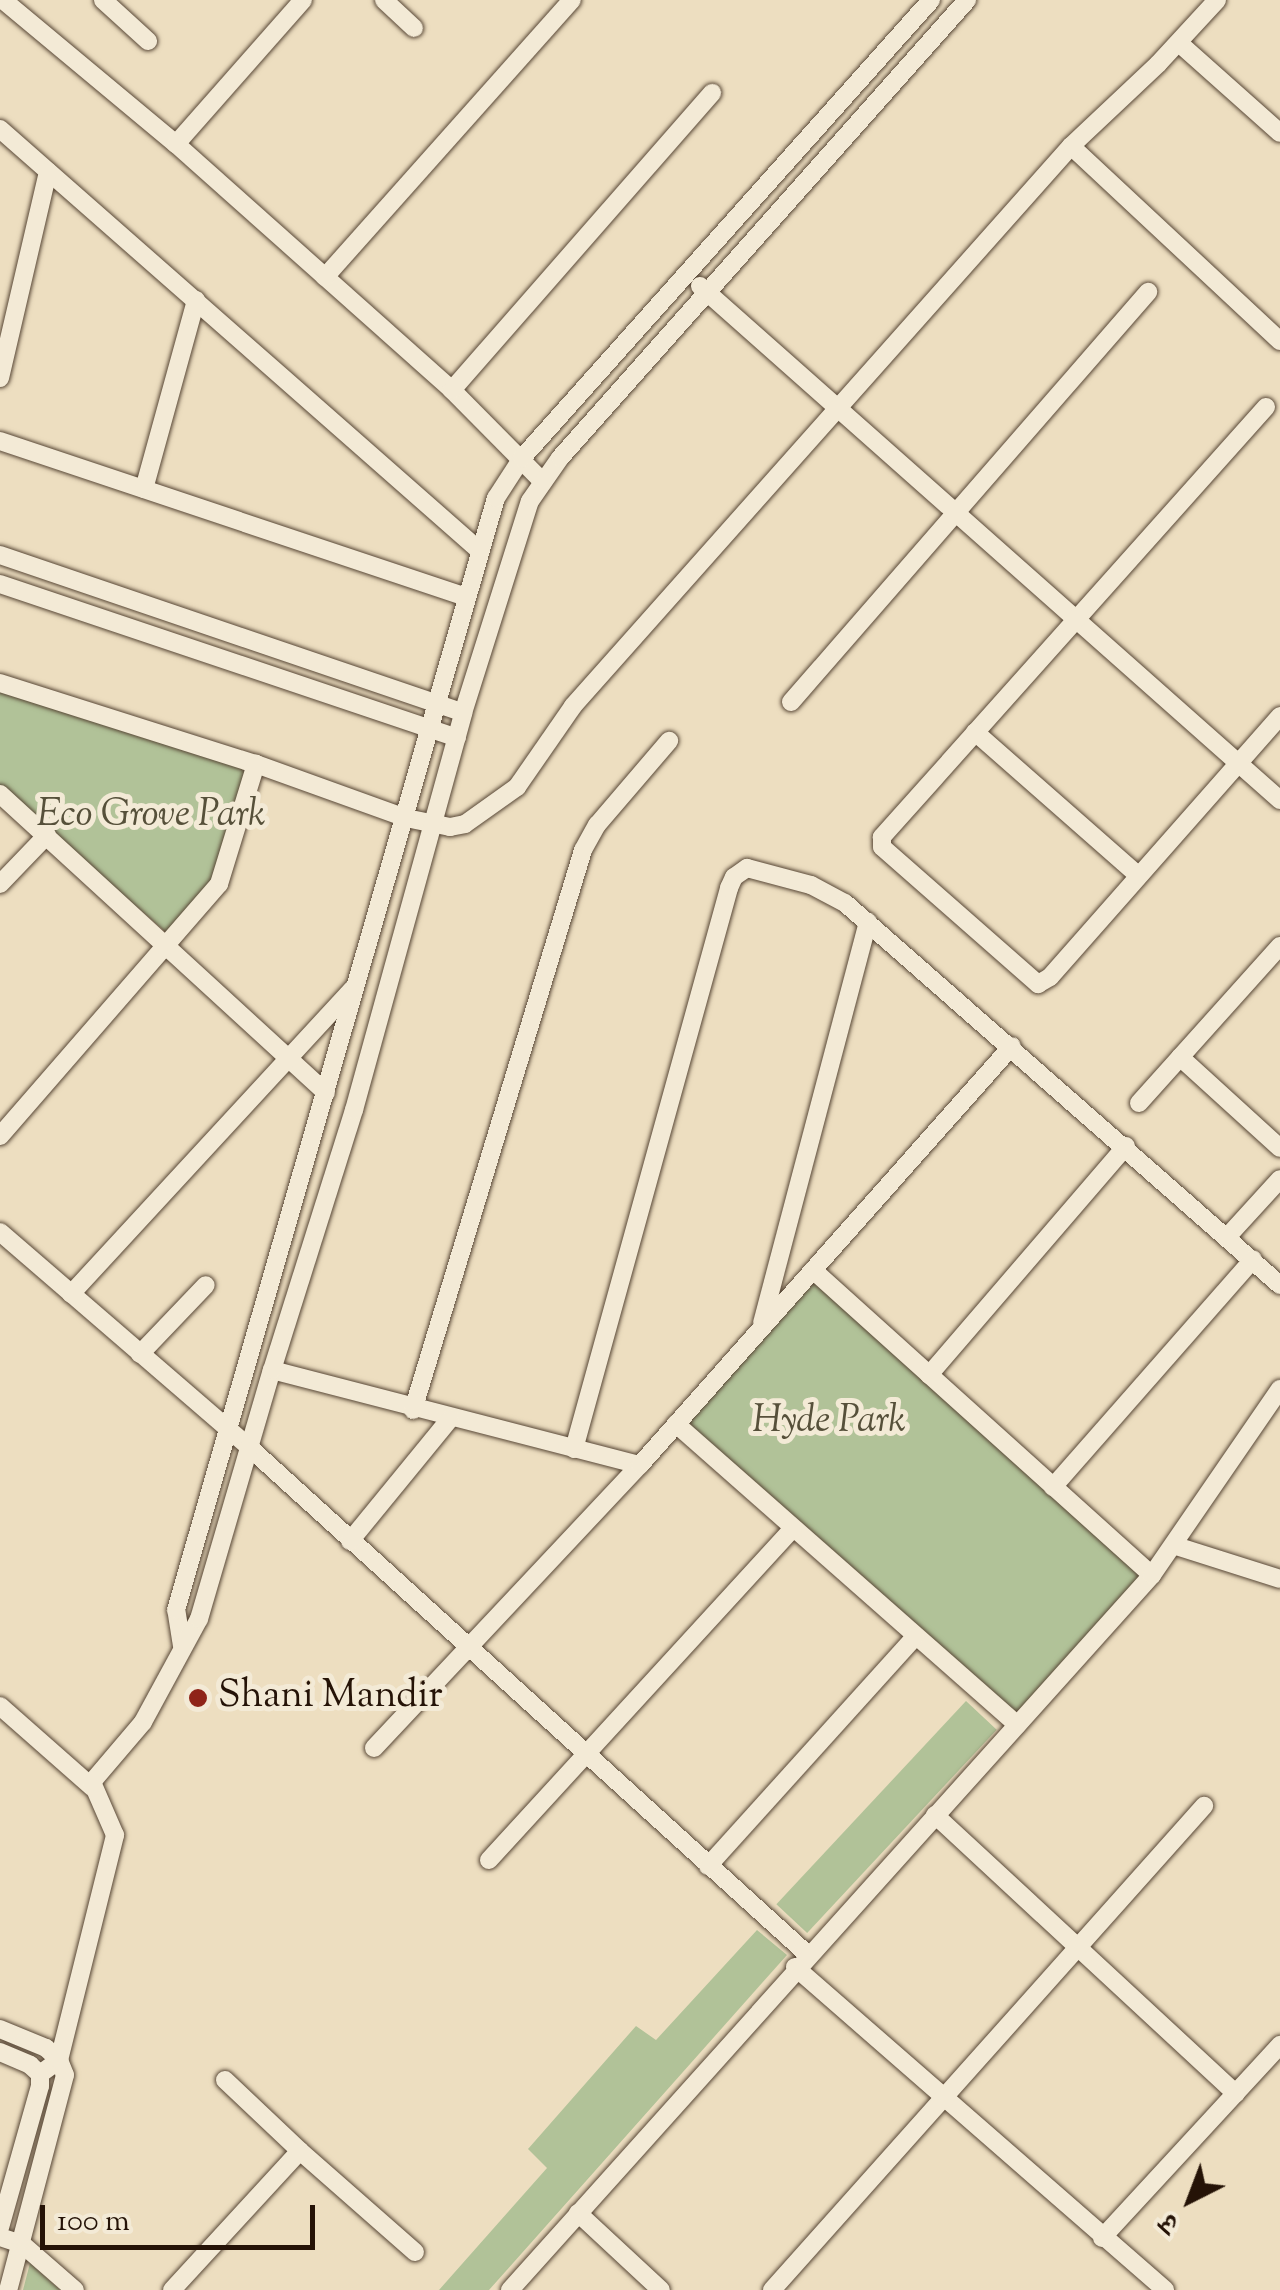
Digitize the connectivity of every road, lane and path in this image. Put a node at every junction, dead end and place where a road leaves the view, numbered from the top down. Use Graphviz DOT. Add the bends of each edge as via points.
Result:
graph roads {
  1 [pos="2,0"];
  2 [pos="104,0"];
  3 [pos="303,0"];
  4 [pos="384,0"];
  5 [pos="572,0"];
  6 [pos="931,0"];
  7 [pos="967,0"];
  8 [pos="1217,0"];
  9 [pos="414,28"];
  10 [pos="148,41"];
  11 [pos="1178,43"];
  12 [pos="712,93"];
  13 [pos="0,128"];
  14 [pos="1280,133"];
  15 [pos="176,144"];
  16 [pos="1071,146"];
  17 [pos="48,172"];
  18 [pos="688,276"];
  19 [pos="324,277"];
  20 [pos="708,292"];
  21 [pos="1148,292"];
  22 [pos="196,300"];
  23 [pos="1280,341"];
  24 [pos="0,378"];
  25 [pos="452,390"];
  26 [pos="1266,407"];
  27 [pos="839,408"];
  28 [pos="0,440"];
  29 [pos="522,458"];
  30 [pos="543,482"];
  31 [pos="144,489"];
  32 [pos="957,514"];
  33 [pos="480,551"];
  34 [pos="0,555"];
  35 [pos="0,584"];
  36 [pos="467,598"];
  37 [pos="1074,619"];
  38 [pos="0,683"];
  39 [pos="791,702"];
  40 [pos="436,704"];
  41 [pos="463,713"];
  42 [pos="1280,716"];
  43 [pos="429,730"];
  44 [pos="974,732"];
  45 [pos="456,738"];
  46 [pos="669,741"];
  47 [pos="1238,763"];
  48 [pos="256,764"];
  49 [pos="0,794"];
  50 [pos="1280,800"];
  51 [pos="406,818"];
  52 [pos="434,825"];
  53 [pos="47,835"];
  54 [pos="1138,876"];
  55 [pos="0,884"];
  56 [pos="868,922"];
  57 [pos="168,944"];
  58 [pos="1280,946"];
  59 [pos="356,986"];
  60 [pos="1012,1046"];
  61 [pos="287,1057"];
  62 [pos="1180,1057"];
  63 [pos="326,1093"];
  64 [pos="1139,1103"];
  65 [pos="0,1136"];
  66 [pos="1126,1146"];
  67 [pos="1280,1148"];
  68 [pos="1280,1179"];
  69 [pos="0,1232"];
  70 [pos="1228,1236"];
  71 [pos="1253,1259"];
  72 [pos="813,1270"];
  73 [pos="206,1285"];
  74 [pos="1280,1285"];
  75 [pos="70,1294"];
  76 [pos="760,1328"];
  77 [pos="140,1354"];
  78 [pos="272,1370"];
  79 [pos="929,1375"];
  80 [pos="1280,1389"];
  81 [pos="414,1410"];
  82 [pos="450,1419"];
  83 [pos="676,1424"];
  84 [pos="228,1429"];
  85 [pos="250,1448"];
  86 [pos="574,1449"];
  87 [pos="640,1466"];
  88 [pos="1053,1487"];
  89 [pos="792,1528"];
  90 [pos="350,1541"];
  91 [pos="1176,1546"];
  92 [pos="1152,1575"];
  93 [pos="1280,1580"];
  94 [pos="915,1637"];
  95 [pos="182,1646"];
  96 [pos="466,1647"];
  97 [pos="0,1706"];
  98 [pos="1016,1724"];
  99 [pos="374,1748"];
  100 [pos="583,1755"];
  101 [pos="92,1787"];
  102 [pos="1204,1806"];
  103 [pos="935,1815"];
  104 [pos="490,1860"];
  105 [pos="708,1866"];
  106 [pos="1078,1950"];
  107 [pos="801,1961"];
  108 [pos="0,2029"];
  109 [pos="1280,2045"];
  110 [pos="0,2052"];
  111 [pos="59,2060"];
  112 [pos="40,2074"];
  113 [pos="225,2080"];
  114 [pos="1236,2094"];
  115 [pos="943,2099"];
  116 [pos="300,2152"];
  117 [pos="578,2213"];
  118 [pos="0,2228"];
  119 [pos="0,2237"];
  120 [pos="1102,2238"];
  121 [pos="22,2244"];
  122 [pos="415,2252"];
  123 [pos="8,2290"];
  124 [pos="75,2290"];
  125 [pos="172,2290"];
  126 [pos="510,2290"];
  127 [pos="661,2290"];
  128 [pos="772,2290"];
  129 [pos="1165,2290"];
  1 -- 15 [label="street"];
  2 -- 10 [label="street"];
  3 -- 15 [label="street"];
  4 -- 9 [label="street"];
  5 -- 19 [label="street"];
  6 -- 18 [label="street"];
  7 -- 20 [label="street"];
  8 -- 11 [label="street"];
  11 -- 14 [label="street"];
  11 -- 16 [label="street"];
  12 -- 25 [label="street"];
  13 -- 17 [label="street"];
  15 -- 19 [label="street"];
  16 -- 23 [label="street"];
  16 -- 27 [label="street"];
  17 -- 22 [label="street"];
  17 -- 24 [label="street"];
  18 -- 20 [label="street"];
  18 -- 29 [label="street"];
  19 -- 25 [label="street"];
  20 -- 27 [label="street"];
  20 -- 30 [label="street"];
  21 -- 32 [label="street"];
  22 -- 31 [label="street"];
  22 -- 33 [label="street"];
  25 -- 29 [label="street"];
  26 -- 37 [label="street"];
  27 -- 32 [label="street"];
  27 -- 52 [label="street" via="574,706 518,787 458,827"];
  28 -- 31 [label="street"];
  29 -- 30 [label="street"];
  29 -- 33 [label="street" via="496,498"];
  30 -- 41 [label="street" via="525,514"];
  31 -- 36 [label="street"];
  32 -- 37 [label="street"];
  32 -- 39 [label="street"];
  33 -- 36 [label="street"];
  34 -- 40 [label="street"];
  35 -- 43 [label="street"];
  36 -- 40 [label="street"];
  37 -- 44 [label="street"];
  37 -- 47 [label="street"];
  38 -- 48 [label="street"];
  40 -- 41 [label="street"];
  40 -- 43 [label="street"];
  41 -- 45 [label="street"];
  42 -- 47 [label="street"];
  43 -- 45 [label="street"];
  43 -- 51 [label="street"];
  44 -- 54 [label="street"];
  44 -- 54 [label="street" via="881,842 1025,977 1038,984 1050,977"];
  45 -- 52 [label="street"];
  46 -- 81 [label="street" via="583,850"];
  47 -- 50 [label="street"];
  47 -- 54 [label="street"];
  48 -- 51 [label="street"];
  48 -- 57 [label="street" via="219,884"];
  49 -- 53 [label="street"];
  51 -- 52 [label="street"];
  51 -- 59 [label="street"];
  52 -- 78 [label="street"];
  53 -- 55 [label="street"];
  53 -- 57 [label="street"];
  56 -- 60 [label="street"];
  56 -- 76 [label="street"];
  56 -- 86 [label="street" via="811,884 747,868 734,877"];
  57 -- 61 [label="street"];
  57 -- 65 [label="street"];
  58 -- 62 [label="street"];
  59 -- 61 [label="street"];
  59 -- 63 [label="street"];
  60 -- 66 [label="street"];
  60 -- 72 [label="street"];
  61 -- 63 [label="street"];
  61 -- 75 [label="street"];
  62 -- 64 [label="street"];
  62 -- 67 [label="street"];
  63 -- 84 [label="street"];
  66 -- 70 [label="street"];
  66 -- 79 [label="street"];
  68 -- 70 [label="street"];
  69 -- 75 [label="street"];
  70 -- 71 [label="street"];
  71 -- 74 [label="street"];
  71 -- 88 [label="street"];
  72 -- 76 [label="street"];
  72 -- 79 [label="street"];
  73 -- 77 [label="street"];
  75 -- 77 [label="street"];
  76 -- 83 [label="street"];
  77 -- 84 [label="street"];
  78 -- 81 [label="street"];
  78 -- 85 [label="street"];
  79 -- 88 [label="street"];
  80 -- 91 [label="street"];
  81 -- 82 [label="street"];
  82 -- 86 [label="street"];
  82 -- 90 [label="street"];
  83 -- 87 [label="street"];
  83 -- 89 [label="street"];
  84 -- 85 [label="street"];
  84 -- 95 [label="street" via="176,1610"];
  85 -- 90 [label="street"];
  85 -- 95 [label="street" via="200,1619"];
  86 -- 87 [label="street"];
  87 -- 96 [label="street"];
  88 -- 92 [label="street"];
  89 -- 94 [label="street"];
  89 -- 100 [label="street"];
  90 -- 96 [label="street"];
  91 -- 92 [label="street"];
  91 -- 93 [label="street"];
  92 -- 98 [label="street"];
  94 -- 98 [label="street"];
  94 -- 105 [label="street"];
  95 -- 101 [label="street" via="143,1722"];
  96 -- 99 [label="street"];
  96 -- 100 [label="street"];
  97 -- 101 [label="street"];
  98 -- 103 [label="street"];
  100 -- 104 [label="street"];
  100 -- 105 [label="street"];
  101 -- 111 [label="street" via="115,1835"];
  102 -- 106 [label="street"];
  103 -- 106 [label="street"];
  103 -- 107 [label="street"];
  105 -- 107 [label="street"];
  106 -- 114 [label="street"];
  106 -- 115 [label="street"];
  107 -- 115 [label="street"];
  107 -- 117 [label="street"];
  108 -- 111 [label="street" via="32,2040"];
  109 -- 114 [label="street"];
  110 -- 112 [label="street"];
  111 -- 112 [label="street"];
  111 -- 121 [label="street" via="64,2090"];
  112 -- 118 [label="street" via="38,2102"];
  113 -- 116 [label="street"];
  114 -- 120 [label="street"];
  115 -- 120 [label="street"];
  115 -- 128 [label="street"];
  116 -- 122 [label="street"];
  116 -- 125 [label="street"];
  117 -- 126 [label="street"];
  117 -- 127 [label="street"];
  119 -- 121 [label="street"];
  120 -- 129 [label="street"];
  121 -- 123 [label="street"];
  121 -- 124 [label="street"];
}
